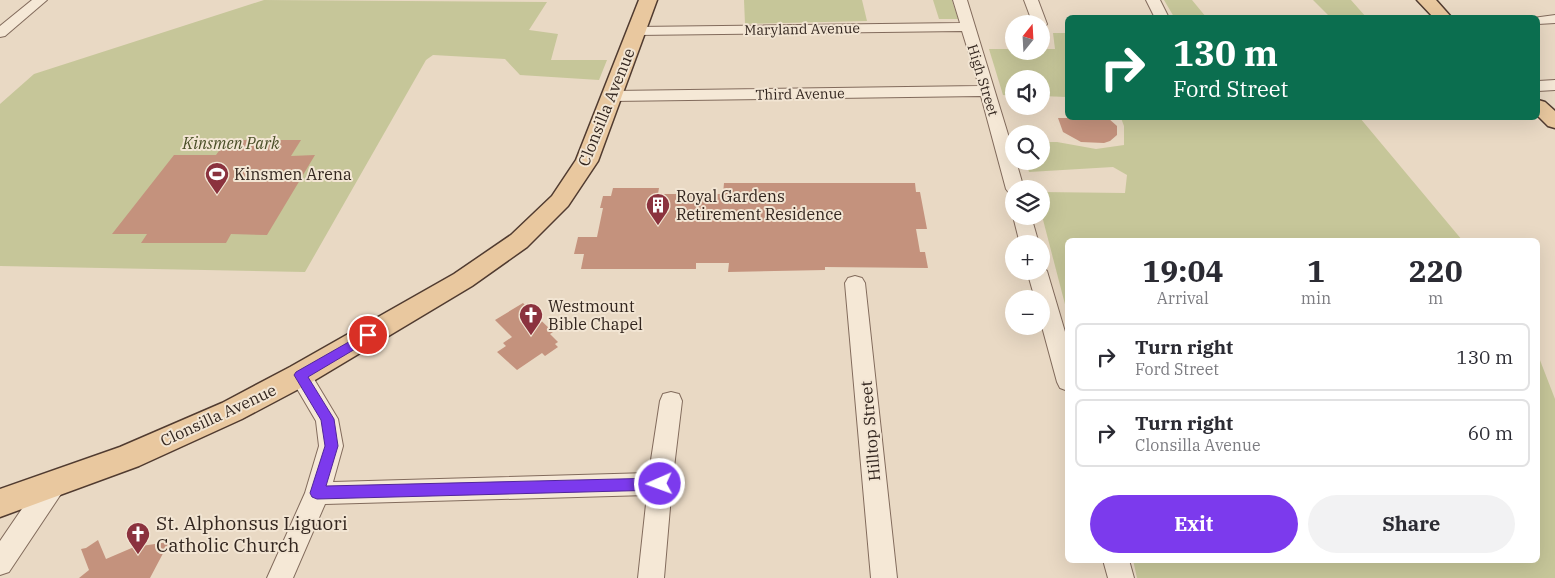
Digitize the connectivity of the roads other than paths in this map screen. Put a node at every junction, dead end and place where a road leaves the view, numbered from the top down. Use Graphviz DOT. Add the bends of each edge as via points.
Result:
graph roads {
  1 [pos="40,0"];
  2 [pos="648,0"];
  3 [pos="960,0"];
  4 [pos="1030,0"];
  5 [pos="1153,0"];
  6 [pos="1426,0"];
  7 [pos="1036,15"];
  8 [pos="1160,15"];
  9 [pos="1441,15"];
  10 [pos="1540,20"];
  11 [pos="1555,20"];
  12 [pos="967,27"];
  13 [pos="637,30"];
  14 [pos="0,33"];
  15 [pos="1555,85"];
  16 [pos="1540,86"];
  17 [pos="988,91"];
  18 [pos="612,96"];
  19 [pos="1540,108"];
  20 [pos="1555,122"];
  21 [pos="1013,180"];
  22 [pos="1040,280"];
  23 [pos="856,283"];
  24 [pos="1065,371"];
  25 [pos="300,375"];
  26 [pos="671,401"];
  27 [pos="54,483"];
  28 [pos="660,484"];
  29 [pos="317,493"];
  30 [pos="0,503"];
  31 [pos="0,563"];
  32 [pos="1117,563"];
  33 [pos="280,578"];
  34 [pos="650,578"];
  35 [pos="884,578"];
  36 [pos="1121,578"];
  1 -- 14 [label="street"];
  2 -- 13 [label="main road, Clonsilla Avenue"];
  3 -- 12 [label="street, High Street"];
  4 -- 7 [label="street"];
  5 -- 8 [label="street"];
  6 -- 9 [label="main road"];
  10 -- 11 [label="street"];
  12 -- 13 [label="street, Maryland Avenue"];
  12 -- 17 [label="street, High Street"];
  13 -- 18 [label="main road, Clonsilla Avenue"];
  15 -- 16 [label="street"];
  17 -- 18 [label="street, Third Avenue"];
  17 -- 21 [label="street, High Street"];
  18 -- 25 [label="main road, Clonsilla Avenue" via="587,161 560,201 519,241 464,280"];
  19 -- 20 [label="main road"];
  22 -- 24 [label="street"];
  23 -- 35 [label="street, Hilltop Street"];
  25 -- 27 [label="main road, Clonsilla Avenue" via="232,411 129,457"];
  25 -- 29 [label="street" via="327,419 330,437 331,446"];
  26 -- 28 [label="street"];
  27 -- 30 [label="main road, Clonsilla Avenue"];
  27 -- 31 [label="street"];
  28 -- 29 [label="street"];
  28 -- 34 [label="street"];
  29 -- 33 [label="street"];
  32 -- 36 [label="street"];
}
